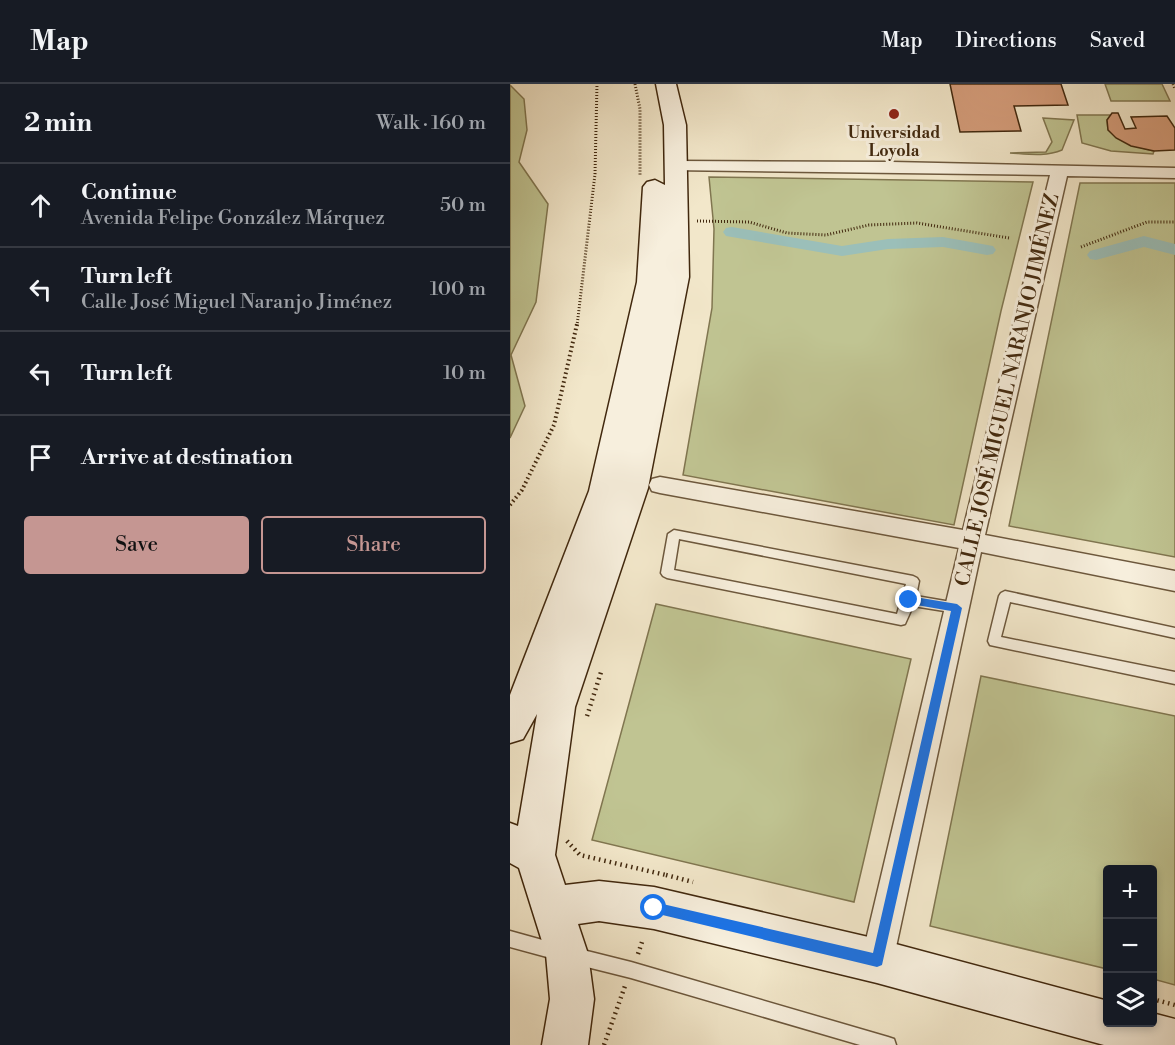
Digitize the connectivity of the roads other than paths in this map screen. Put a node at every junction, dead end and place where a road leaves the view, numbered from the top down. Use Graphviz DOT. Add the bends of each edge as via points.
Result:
graph roads {
  1 [pos="647,84"];
  2 [pos="666,84"];
  3 [pos="677,166"];
  4 [pos="1060,170"];
  5 [pos="1175,173"];
  6 [pos="660,485"];
  7 [pos="972,541"];
  8 [pos="1175,581"];
  9 [pos="909,600"];
  10 [pos="957,608"];
  11 [pos="1175,633"];
  12 [pos="1175,678"];
  13 [pos="510,727"];
  14 [pos="523,848"];
  15 [pos="554,907"];
  16 [pos="510,939"];
  17 [pos="567,954"];
  18 [pos="877,961"];
  19 [pos="1175,1042"];
  20 [pos="565,1045"];
  21 [pos="888,1045"];
  1 -- 13 [label="main road" via="658,140 650,282 604,491 527,699"];
  2 -- 3 [label="main road" via="675,125"];
  3 -- 4 [label="street"];
  3 -- 14 [label="main road" via="676,277 632,488 557,707 539,816"];
  4 -- 5 [label="street"];
  4 -- 7 [label="street, CALLE JOSÉ MIGUEL NARANJO JIMÉNEZ"];
  6 -- 7 [label="street"];
  7 -- 8 [label="street"];
  7 -- 10 [label="street, CALLE JOSÉ MIGUEL NARANJO JIMÉNEZ"];
  9 -- 9 [label="lane" via="901,620 667,573 674,534 913,581"];
  9 -- 10 [label="lane"];
  10 -- 18 [label="street, CALLE JOSÉ MIGUEL NARANJO JIMÉNEZ"];
  11 -- 12 [label="lane" via="1005,596 994,641"];
  14 -- 15 [label="main road"];
  15 -- 17 [label="main road"];
  15 -- 18 [label="main road" via="599,901 654,908"];
  16 -- 17 [label="lane"];
  17 -- 20 [label="main road" via="572,999"];
  17 -- 21 [label="lane"];
  18 -- 19 [label="main road"];
}
